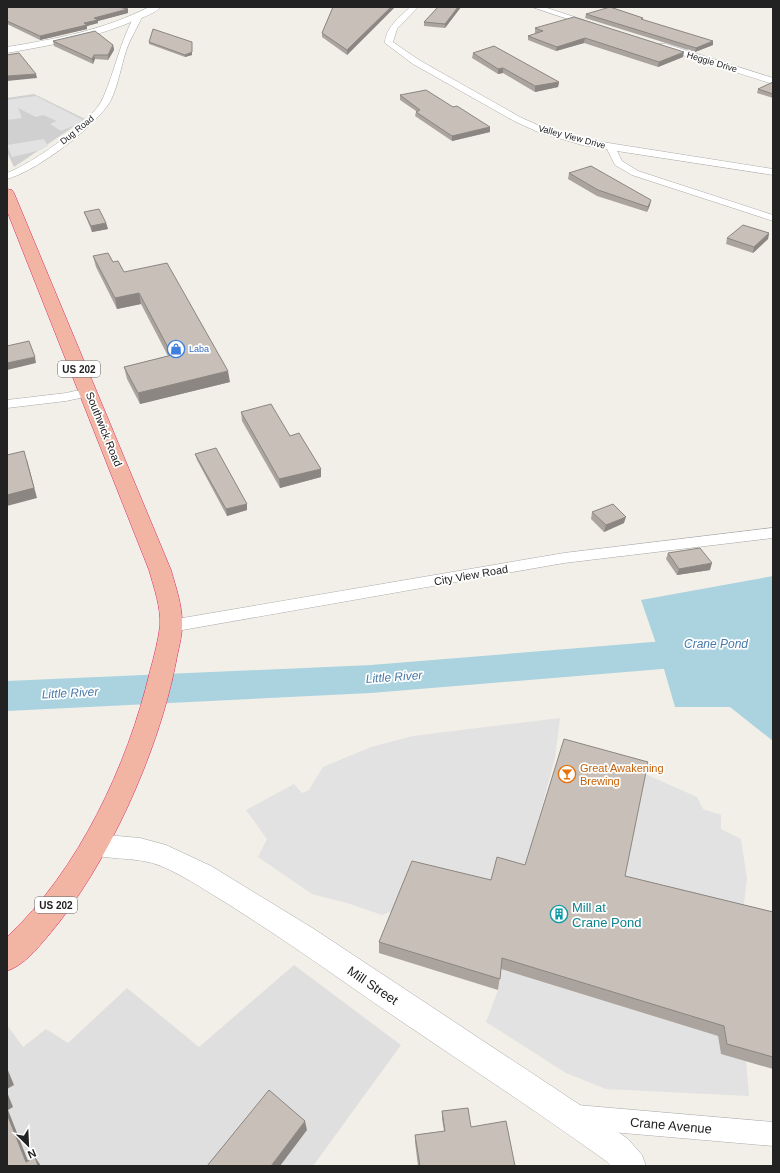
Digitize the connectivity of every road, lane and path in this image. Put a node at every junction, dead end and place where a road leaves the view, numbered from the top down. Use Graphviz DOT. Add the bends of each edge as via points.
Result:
graph roads {
  1 [pos="156,7"];
  2 [pos="414,7"];
  3 [pos="536,7"];
  4 [pos="138,17"];
  5 [pos="602,27"];
  6 [pos="654,44"];
  7 [pos="7,50"];
  8 [pos="773,81"];
  9 [pos="611,148"];
  10 [pos="773,172"];
  11 [pos="7,176"];
  12 [pos="7,193"];
  13 [pos="773,218"];
  14 [pos="89,392"];
  15 [pos="7,404"];
  16 [pos="773,533"];
  17 [pos="169,636"];
  18 [pos="95,845"];
  19 [pos="7,957"];
  20 [pos="569,1116"];
  21 [pos="773,1134"];
  22 [pos="631,1166"];
  1 -- 4 [label="street"];
  2 -- 9 [label="street, Valley View Drive" via="393,30 389,40 416,62 541,130"];
  3 -- 5 [label="street"];
  4 -- 7 [label="street" via="93,34"];
  4 -- 11 [label="street, Dug Road" via="123,49 107,99 99,112 88,124 23,170"];
  6 -- 8 [label="street, Heggie Drive"];
  9 -- 10 [label="street, Valley View Drive"];
  9 -- 13 [label="street" via="618,163 635,173"];
  12 -- 14 [label="highway, Southwick Road / US 202"];
  14 -- 15 [label="street" via="66,398"];
  14 -- 17 [label="highway, Southwick Road / US 202" via="160,570"];
  16 -- 17 [label="street, City View Road" via="564,558"];
  17 -- 18 [label="highway, US 202" via="153,713 113,811"];
  18 -- 19 [label="highway, US 202" via="64,895 26,940"];
  18 -- 20 [label="street, Mill Street" via="140,849 159,854 202,874 305,938"];
  20 -- 21 [label="street, Crane Avenue"];
  20 -- 22 [label="street, Mill Street" via="617,1150"];
}
